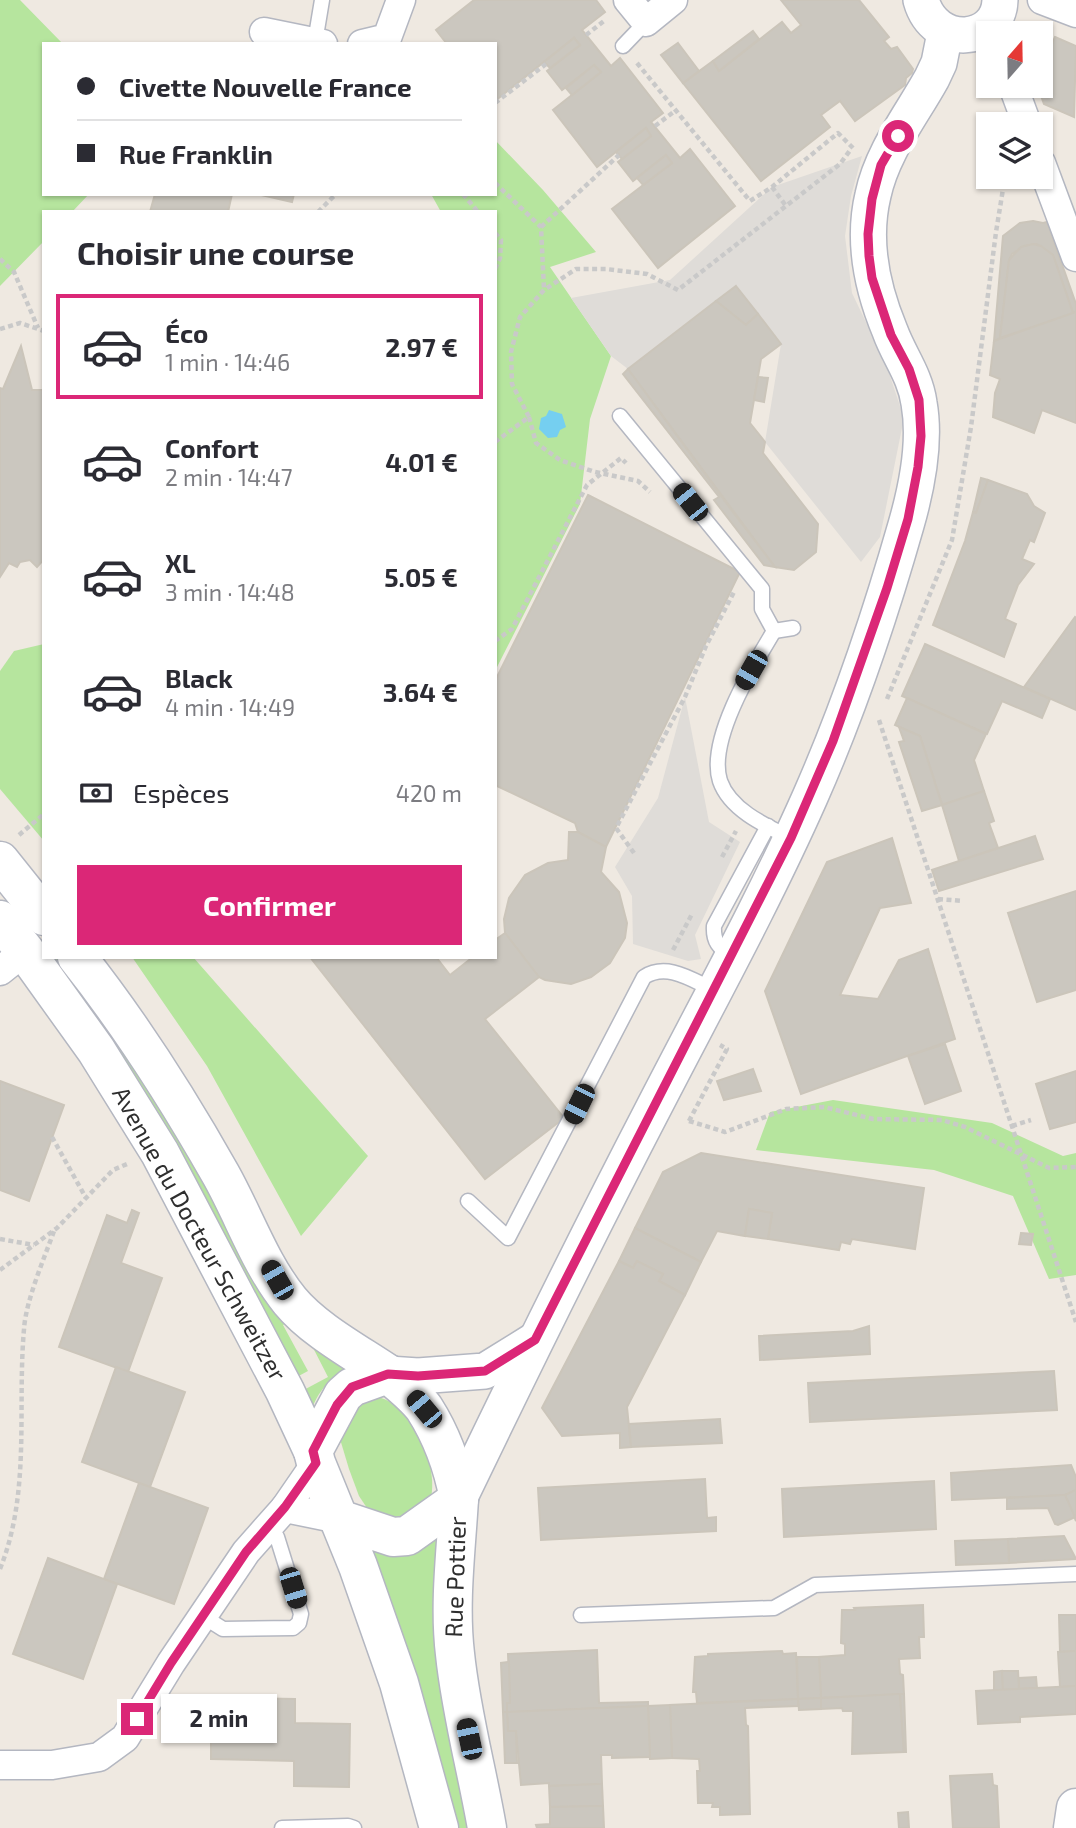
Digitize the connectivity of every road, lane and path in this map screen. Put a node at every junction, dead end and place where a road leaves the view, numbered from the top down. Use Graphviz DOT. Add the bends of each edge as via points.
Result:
graph roads {
  1 [pos="322,0"];
  2 [pos="401,0"];
  3 [pos="628,0"];
  4 [pos="673,0"];
  5 [pos="921,0"];
  6 [pos="1042,0"];
  7 [pos="1076,13"];
  8 [pos="994,19"];
  9 [pos="646,22"];
  10 [pos="264,32"];
  11 [pos="945,33"];
  12 [pos="586,35"];
  13 [pos="314,42"];
  14 [pos="319,42"];
  15 [pos="370,42"];
  16 [pos="624,46"];
  17 [pos="547,64"];
  18 [pos="497,102"];
  19 [pos="676,111"];
  20 [pos="655,126"];
  21 [pos="861,138"];
  22 [pos="853,148"];
  23 [pos="619,155"];
  24 [pos="497,185"];
  25 [pos="772,187"];
  26 [pos="1003,189"];
  27 [pos="1051,189"];
  28 [pos="334,196"];
  29 [pos="465,196"];
  30 [pos="786,206"];
  31 [pos="320,210"];
  32 [pos="476,210"];
  33 [pos="541,227"];
  34 [pos="497,235"];
  35 [pos="1076,257"];
  36 [pos="0,259"];
  37 [pos="497,265"];
  38 [pos="544,290"];
  39 [pos="38,328"];
  40 [pos="0,329"];
  41 [pos="42,330"];
  42 [pos="620,416"];
  43 [pos="529,417"];
  44 [pos="497,441"];
  45 [pos="632,467"];
  46 [pos="602,473"];
  47 [pos="642,476"];
  48 [pos="652,484"];
  49 [pos="655,496"];
  50 [pos="737,586"];
  51 [pos="793,628"];
  52 [pos="774,631"];
  53 [pos="497,640"];
  54 [pos="42,816"];
  55 [pos="740,825"];
  56 [pos="779,832"];
  57 [pos="8,849"];
  58 [pos="634,853"];
  59 [pos="721,860"];
  60 [pos="938,899"];
  61 [pos="963,901"];
  62 [pos="697,906"];
  63 [pos="42,912"];
  64 [pos="0,920"];
  65 [pos="79,959"];
  66 [pos="13,961"];
  67 [pos="668,971"];
  68 [pos="714,990"];
  69 [pos="693,1031"];
  70 [pos="652,1111"];
  71 [pos="1031,1120"];
  72 [pos="689,1121"];
  73 [pos="1012,1126"];
  74 [pos="52,1137"];
  75 [pos="160,1153"];
  76 [pos="1022,1155"];
  77 [pos="1076,1167"];
  78 [pos="86,1198"];
  79 [pos="468,1201"];
  80 [pos="54,1231"];
  81 [pos="0,1239"];
  82 [pos="34,1245"];
  83 [pos="0,1270"];
  84 [pos="1076,1322"];
  85 [pos="535,1340"];
  86 [pos="388,1374"];
  87 [pos="314,1457"];
  88 [pos="459,1499"];
  89 [pos="285,1507"];
  90 [pos="339,1519"];
  91 [pos="266,1529"];
  92 [pos="0,1569"];
  93 [pos="1076,1574"];
  94 [pos="581,1615"];
  95 [pos="204,1617"];
  96 [pos="0,1765"];
  97 [pos="1076,1808"];
  98 [pos="282,1828"];
  99 [pos="354,1828"];
  100 [pos="439,1828"];
  101 [pos="487,1828"];
  102 [pos="1073,1828"];
  1 -- 14 [label="lane"];
  2 -- 15 [label="street" via="387,38"];
  3 -- 9 [label="street"];
  4 -- 9 [label="street"];
  5 -- 11 [label="street" via="924,12"];
  6 -- 7 [label="street"];
  8 -- 11 [label="street" via="974,34"];
  9 -- 16 [label="lane"];
  10 -- 13 [label="street"];
  11 -- 56 [label="street, Rue Pottier" via="932,78 881,165 869,216 872,278 919,400 920,450 908,519 833,741"];
  12 -- 16 [label="path" via="602,18"];
  16 -- 19 [label="path"];
  17 -- 18 [label="path"];
  19 -- 20 [label="path"];
  19 -- 25 [label="path" via="750,201"];
  21 -- 22 [label="path"];
  22 -- 25 [label="path" via="838,133"];
  22 -- 30 [label="path"];
  23 -- 33 [label="path"];
  24 -- 33 [label="path"];
  25 -- 30 [label="path"];
  26 -- 60 [label="path" via="952,540 879,720"];
  27 -- 35 [label="street"];
  28 -- 31 [label="path"];
  29 -- 32 [label="path"];
  30 -- 38 [label="path" via="678,290 647,274 576,269"];
  33 -- 38 [label="path"];
  34 -- 37 [label="path" via="501,240"];
  36 -- 39 [label="path" via="14,272"];
  38 -- 43 [label="path" via="520,317 511,352 512,384"];
  39 -- 40 [label="path" via="20,323"];
  39 -- 41 [label="path"];
  42 -- 52 [label="lane" via="762,589 762,609"];
  43 -- 44 [label="path"];
  43 -- 46 [label="path" via="536,443 560,460"];
  45 -- 46 [label="path" via="621,458"];
  46 -- 49 [label="path" via="638,481"];
  46 -- 53 [label="path" via="587,485 512,629"];
  47 -- 48 [label="path"];
  50 -- 58 [label="path" via="616,828"];
  51 -- 52 [label="lane"];
  52 -- 56 [label="lane" via="740,689 723,735 718,768 730,798"];
  54 -- 57 [label="path"];
  55 -- 59 [label="path"];
  56 -- 68 [label="street, Rue Pottier"];
  57 -- 63 [label="main road"];
  60 -- 61 [label="path"];
  60 -- 73 [label="path"];
  62 -- 67 [label="path" via="673,951"];
  64 -- 66 [label="main road, Avenue du Docteur Schweitzer"];
  65 -- 86 [label="main road, Avenue du Docteur Schweitzer" via="164,1081 291,1301 309,1320"];
  66 -- 75 [label="main road, Avenue du Docteur Schweitzer" via="96,1050"];
  67 -- 68 [label="lane"];
  67 -- 79 [label="lane" via="652,972 639,984 508,1238"];
  68 -- 69 [label="street, Rue Pottier"];
  69 -- 70 [label="street, Rue Pottier"];
  69 -- 72 [label="path" via="727,1049"];
  70 -- 72 [label="path"];
  70 -- 85 [label="street, Rue Pottier"];
  71 -- 73 [label="path"];
  72 -- 76 [label="path" via="725,1132 786,1109 824,1107 873,1119 942,1120"];
  73 -- 76 [label="path"];
  74 -- 78 [label="path"];
  75 -- 78 [label="path" via="113,1170"];
  75 -- 87 [label="main road, Avenue du Docteur Schweitzer" via="285,1391"];
  76 -- 77 [label="path" via="1049,1168"];
  76 -- 84 [label="path"];
  78 -- 80 [label="path"];
  80 -- 82 [label="path"];
  80 -- 92 [label="path" via="24,1325 18,1505"];
  81 -- 82 [label="path"];
  82 -- 83 [label="path"];
  85 -- 86 [label="street" via="485,1371"];
  85 -- 88 [label="street, Rue Pottier"];
  86 -- 87 [label="main road" via="343,1395"];
  86 -- 88 [label="main road" via="424,1409 450,1458"];
  87 -- 89 [label="street"];
  87 -- 90 [label="main road"];
  88 -- 90 [label="main road" via="407,1536 393,1537"];
  88 -- 101 [label="main road, Rue Pottier" via="454,1652"];
  89 -- 90 [label="street"];
  89 -- 91 [label="street"];
  90 -- 100 [label="main road" via="399,1684"];
  91 -- 95 [label="street"];
  91 -- 95 [label="lane" via="277,1537 301,1614 299,1623 293,1628 223,1629"];
  93 -- 94 [label="lane" via="815,1585 774,1608"];
  95 -- 96 [label="street" via="125,1738 99,1757 52,1765"];
  97 -- 102 [label="main road"];
  98 -- 99 [label="lane"];
}
